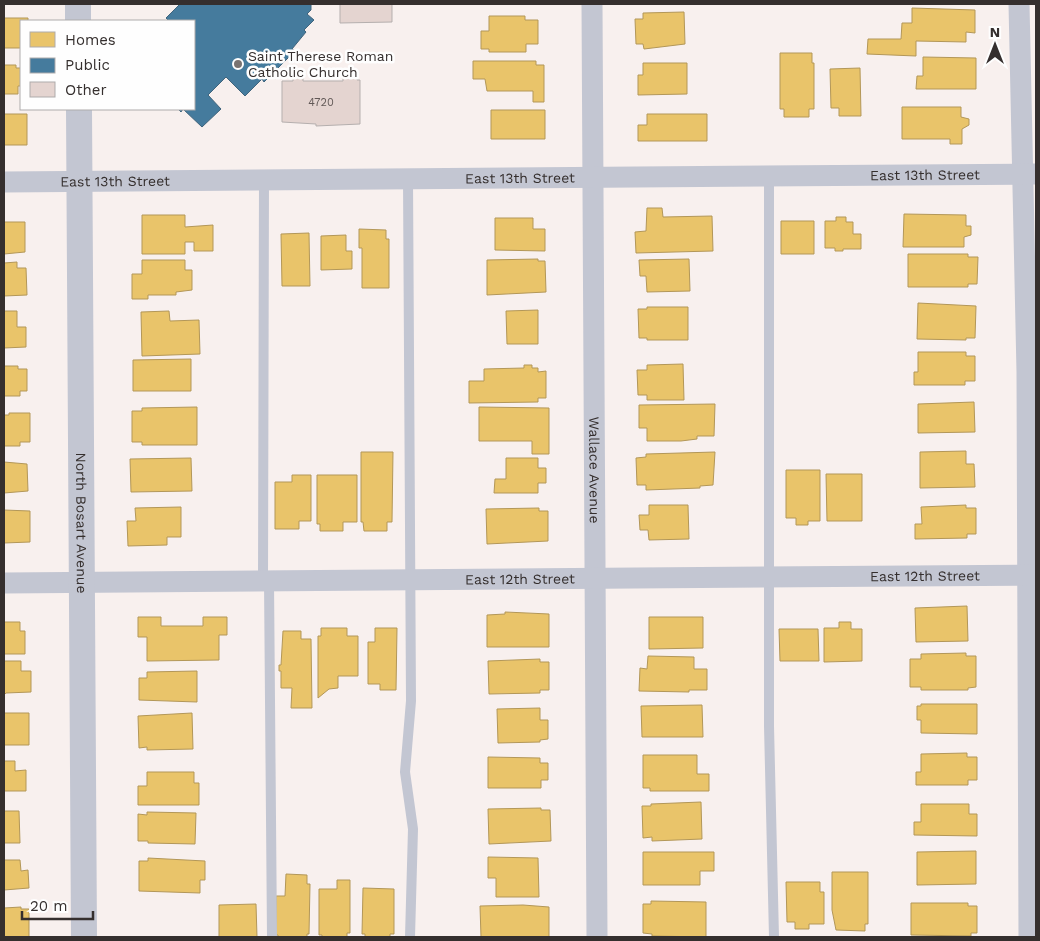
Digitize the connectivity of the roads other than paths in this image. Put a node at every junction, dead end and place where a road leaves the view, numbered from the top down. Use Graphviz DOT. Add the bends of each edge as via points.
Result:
graph roads {
  1 [pos="78,4"];
  2 [pos="592,4"];
  3 [pos="1019,4"];
  4 [pos="78,20"];
  5 [pos="79,110"];
  6 [pos="1030,174"];
  7 [pos="769,176"];
  8 [pos="593,177"];
  9 [pos="408,179"];
  10 [pos="264,180"];
  11 [pos="4,182"];
  12 [pos="80,182"];
  13 [pos="1032,372"];
  14 [pos="1032,575"];
  15 [pos="770,576"];
  16 [pos="595,578"];
  17 [pos="409,579"];
  18 [pos="266,581"];
  19 [pos="82,582"];
  20 [pos="4,583"];
  21 [pos="1032,776"];
  22 [pos="84,937"];
  23 [pos="272,937"];
  24 [pos="410,937"];
  25 [pos="597,937"];
  26 [pos="774,937"];
  27 [pos="1029,937"];
  1 -- 4 [label="street"];
  2 -- 8 [label="street, Wallace Avenue"];
  3 -- 6 [label="street"];
  5 -- 12 [label="street, North Bosart Avenue"];
  6 -- 7 [label="street, East 13th Street"];
  6 -- 13 [label="street"];
  7 -- 8 [label="street, East 13th Street"];
  7 -- 15 [label="lane"];
  8 -- 9 [label="street, East 13th Street"];
  8 -- 16 [label="street, Wallace Avenue"];
  9 -- 10 [label="street, East 13th Street"];
  9 -- 17 [label="lane"];
  10 -- 12 [label="street, East 13th Street"];
  10 -- 18 [label="lane"];
  11 -- 12 [label="street, East 13th Street"];
  12 -- 19 [label="street, North Bosart Avenue"];
  13 -- 14 [label="street"];
  14 -- 15 [label="street, East 12th Street"];
  14 -- 21 [label="street"];
  15 -- 16 [label="street, East 12th Street"];
  15 -- 26 [label="lane" via="768,726"];
  16 -- 17 [label="street, East 12th Street"];
  16 -- 25 [label="street, Wallace Avenue"];
  17 -- 18 [label="street, East 12th Street"];
  17 -- 24 [label="lane" via="411,701 405,772 413,829"];
  18 -- 19 [label="street, East 12th Street"];
  18 -- 23 [label="lane"];
  19 -- 20 [label="street, East 12th Street"];
  19 -- 22 [label="street, North Bosart Avenue"];
  21 -- 27 [label="street"];
}
